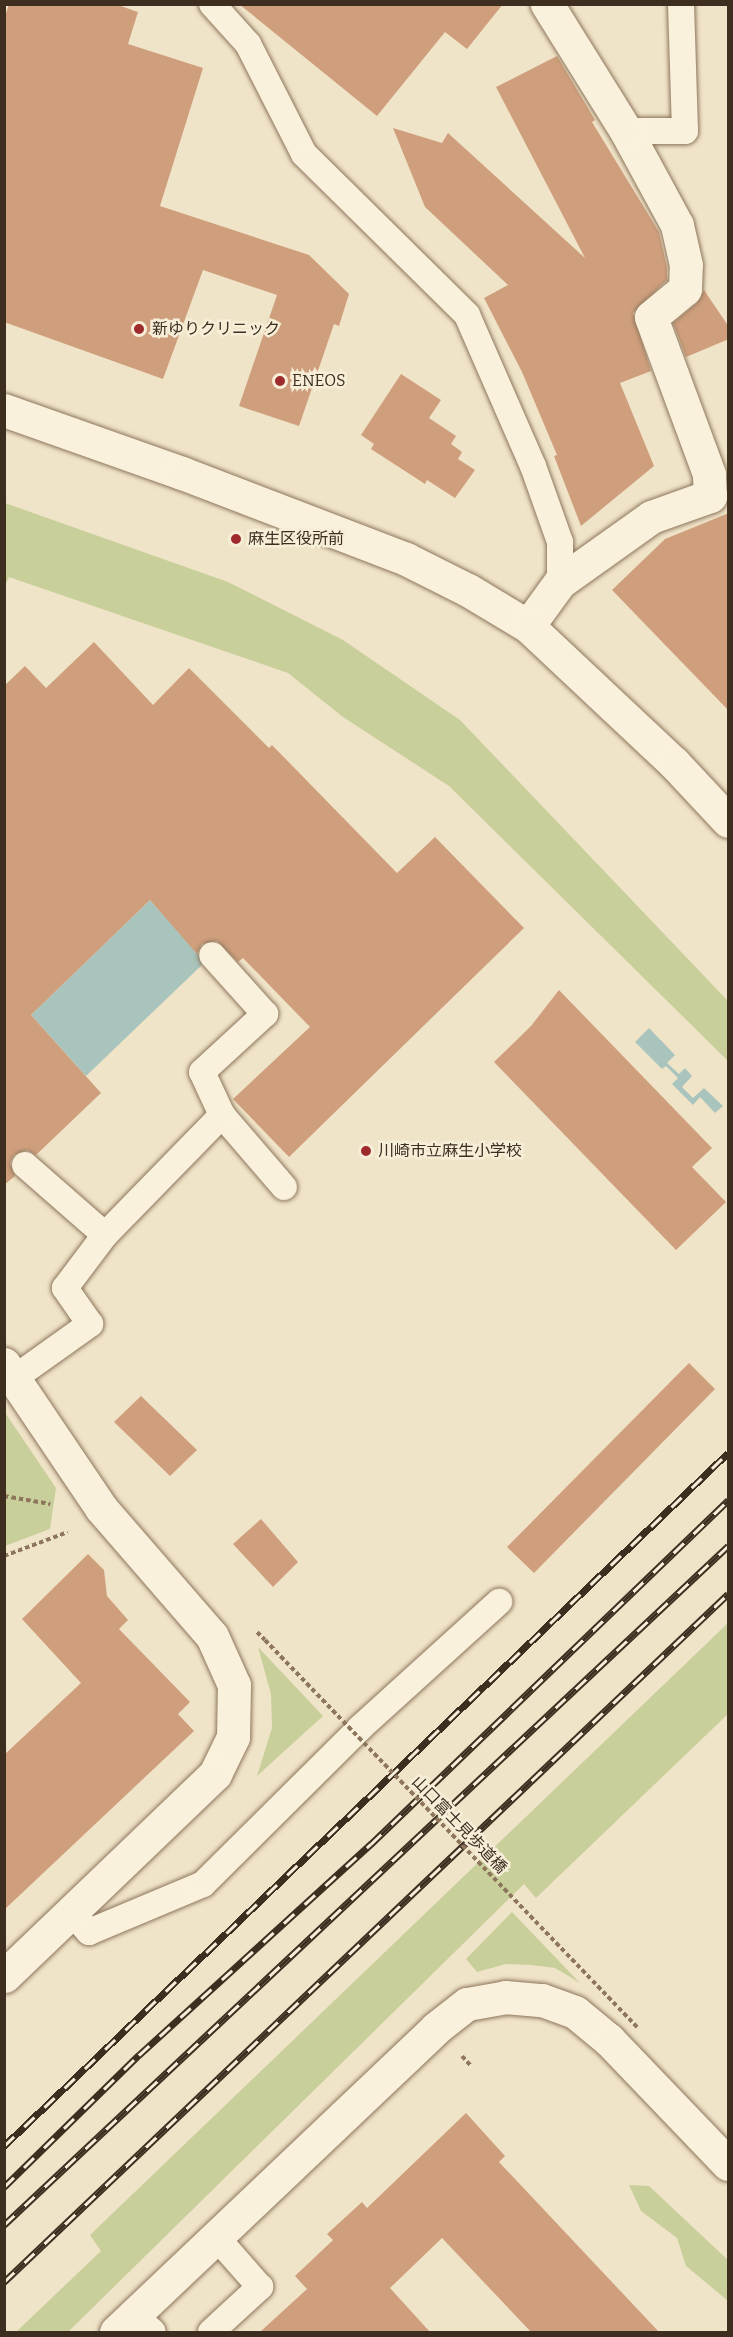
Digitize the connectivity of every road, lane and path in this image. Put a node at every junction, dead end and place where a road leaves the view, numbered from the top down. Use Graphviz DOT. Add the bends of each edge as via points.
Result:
graph roads {
  1 [pos="212,4"];
  2 [pos="547,4"];
  3 [pos="681,4"];
  4 [pos="626,131"];
  5 [pos="4,410"];
  6 [pos="560,582"];
  7 [pos="528,626"];
  8 [pos="729,821"];
  9 [pos="212,955"];
  10 [pos="222,1115"];
  11 [pos="25,1165"];
  12 [pos="284,1187"];
  13 [pos="105,1235"];
  14 [pos="9,1372"];
  15 [pos="4,1496"];
  16 [pos="48,1504"];
  17 [pos="101,1508"];
  18 [pos="4,1556"];
  19 [pos="499,1602"];
  20 [pos="265,1640"];
  21 [pos="71,1912"];
  22 [pos="4,1976"];
  23 [pos="637,2027"];
  24 [pos="729,2164"];
  25 [pos="216,2237"];
  26 [pos="134,2327"];
  27 [pos="211,2332"];
  1 -- 6 [label="lane" via="248,44 304,154 467,315 533,466 560,542"];
  2 -- 4 [label="street"];
  3 -- 4 [label="lane" via="685,131"];
  4 -- 6 [label="street" via="677,225 686,265 685,289 651,317 709,474 710,496 651,517"];
  5 -- 7 [label="street" via="406,559"];
  6 -- 7 [label="street"];
  7 -- 8 [label="street" via="674,763"];
  9 -- 10 [label="lane" via="265,1014 202,1072"];
  10 -- 12 [label="lane"];
  10 -- 13 [label="lane"];
  11 -- 13 [label="lane"];
  13 -- 14 [label="lane" via="65,1288 90,1324"];
  14 -- 17 [label="street"];
  15 -- 16 [label="path"];
  17 -- 18 [label="path" via="72,1531"];
  17 -- 21 [label="street" via="212,1636 234,1685 233,1737 215,1774"];
  19 -- 21 [label="lane" via="360,1728 203,1884 89,1932"];
  20 -- 23 [label="path, 山口富士見歩道橋, bridge"];
  21 -- 22 [label="street"];
  24 -- 25 [label="street" via="609,2040 575,2012 542,2000 505,1997 467,2004 435,2028"];
  25 -- 26 [label="street"];
  25 -- 27 [label="lane" via="260,2287"];
}
